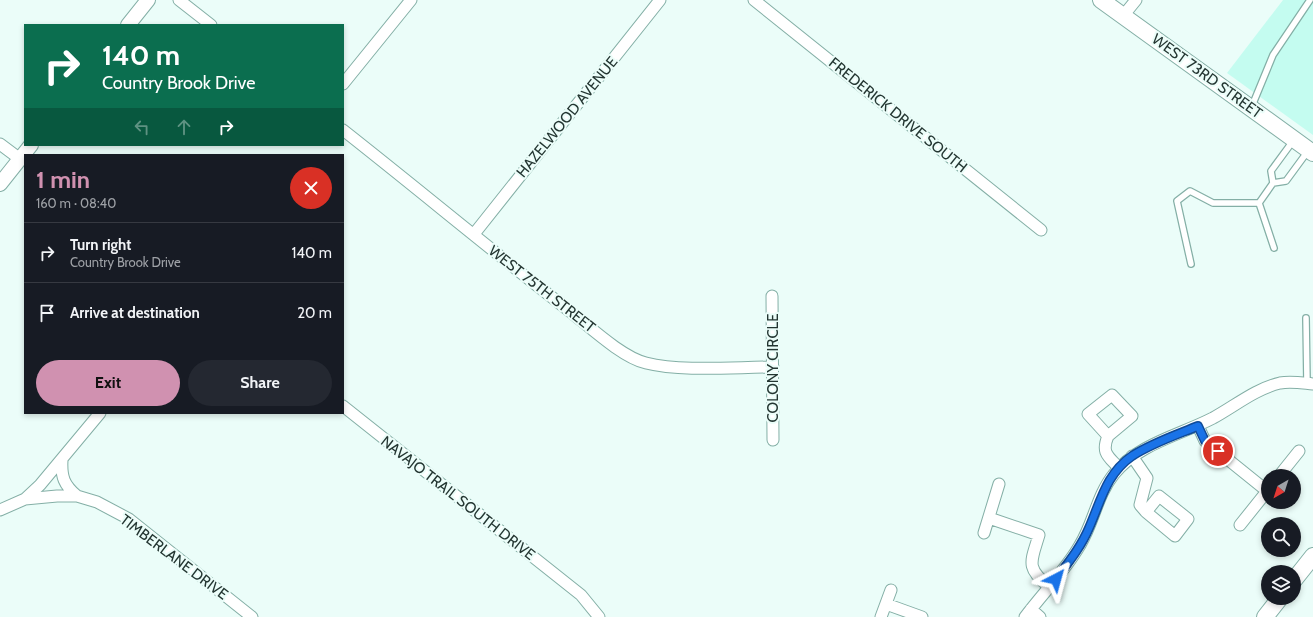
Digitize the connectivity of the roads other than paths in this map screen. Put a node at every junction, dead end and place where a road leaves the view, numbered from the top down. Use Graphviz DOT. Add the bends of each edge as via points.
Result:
graph roads {
  1 [pos="148,0"];
  2 [pos="180,0"];
  3 [pos="411,0"];
  4 [pos="660,0"];
  5 [pos="754,0"];
  6 [pos="1101,0"];
  7 [pos="1136,0"];
  8 [pos="1310,0"];
  9 [pos="1123,16"];
  10 [pos="129,24"];
  11 [pos="210,24"];
  12 [pos="344,83"];
  13 [pos="1252,108"];
  14 [pos="344,131"];
  15 [pos="1295,139"];
  16 [pos="0,144"];
  17 [pos="1311,151"];
  18 [pos="24,155"];
  19 [pos="20,160"];
  20 [pos="1273,183"];
  21 [pos="0,184"];
  22 [pos="1259,203"];
  23 [pos="1041,230"];
  24 [pos="474,234"];
  25 [pos="1274,248"];
  26 [pos="1191,264"];
  27 [pos="772,296"];
  28 [pos="1306,318"];
  29 [pos="773,367"];
  30 [pos="1310,384"];
  31 [pos="344,407"];
  32 [pos="99,414"];
  33 [pos="1198,426"];
  34 [pos="1108,436"];
  35 [pos="773,440"];
  36 [pos="1299,451"];
  37 [pos="1132,456"];
  38 [pos="62,460"];
  39 [pos="1119,468"];
  40 [pos="1285,469"];
  41 [pos="999,484"];
  42 [pos="1261,485"];
  43 [pos="77,496"];
  44 [pos="25,499"];
  45 [pos="1261,499"];
  46 [pos="0,510"];
  47 [pos="1146,512"];
  48 [pos="989,518"];
  49 [pos="1240,525"];
  50 [pos="984,533"];
  51 [pos="1313,556"];
  52 [pos="1301,571"];
  53 [pos="1049,587"];
  54 [pos="891,590"];
  55 [pos="886,604"];
  56 [pos="1274,605"];
  57 [pos="1028,613"];
  58 [pos="252,617"];
  59 [pos="599,617"];
  60 [pos="881,617"];
  61 [pos="922,617"];
  62 [pos="1040,617"];
  63 [pos="1264,617"];
  1 -- 10 [label="street"];
  2 -- 11 [label="street"];
  3 -- 12 [label="street"];
  4 -- 24 [label="street, HAZELWOOD AVENUE"];
  5 -- 23 [label="street, FREDERICK DRIVE SOUTH"];
  6 -- 9 [label="main road, WEST 73RD STREET"];
  7 -- 9 [label="street"];
  8 -- 13 [label="lane" via="1273,55"];
  9 -- 13 [label="main road, WEST 73RD STREET"];
  13 -- 15 [label="main road, WEST 73RD STREET"];
  14 -- 24 [label="street, WEST 75TH STREET"];
  15 -- 17 [label="main road, WEST 73RD STREET"];
  15 -- 20 [label="lane" via="1271,171"];
  16 -- 19 [label="street"];
  17 -- 20 [label="lane" via="1286,181"];
  18 -- 19 [label="street"];
  19 -- 21 [label="street"];
  20 -- 22 [label="lane"];
  22 -- 25 [label="lane"];
  22 -- 26 [label="lane" via="1213,203 1190,191 1177,200"];
  24 -- 29 [label="street, WEST 75TH STREET" via="620,350 637,360 669,367"];
  27 -- 29 [label="street, COLONY CIRCLE"];
  28 -- 30 [label="lane"];
  29 -- 35 [label="street, COLONY CIRCLE"];
  30 -- 33 [label="street" via="1280,383 1262,389"];
  31 -- 59 [label="street, NAVAJO TRAIL SOUTH DRIVE" via="573,589"];
  32 -- 38 [label="street"];
  33 -- 37 [label="street"];
  33 -- 42 [label="street" via="1205,441"];
  34 -- 39 [label="street" via="1104,451"];
  36 -- 40 [label="street"];
  37 -- 39 [label="street"];
  37 -- 47 [label="street" via="1147,478 1140,505"];
  38 -- 43 [label="street" via="64,482"];
  38 -- 44 [label="street"];
  39 -- 53 [label="street" via="1105,487 1080,546"];
  41 -- 48 [label="street"];
  43 -- 44 [label="street, TIMBERLANE DRIVE"];
  43 -- 58 [label="street, TIMBERLANE DRIVE" via="97,502 129,519"];
  44 -- 46 [label="street, TIMBERLANE DRIVE"];
  45 -- 49 [label="street"];
  48 -- 50 [label="street"];
  48 -- 53 [label="street" via="1039,535 1032,567 1037,577"];
  51 -- 52 [label="main road"];
  53 -- 57 [label="street"];
  54 -- 55 [label="street"];
  55 -- 60 [label="street"];
  55 -- 61 [label="street"];
  56 -- 63 [label="main road"];
  57 -- 62 [label="street"];
}
